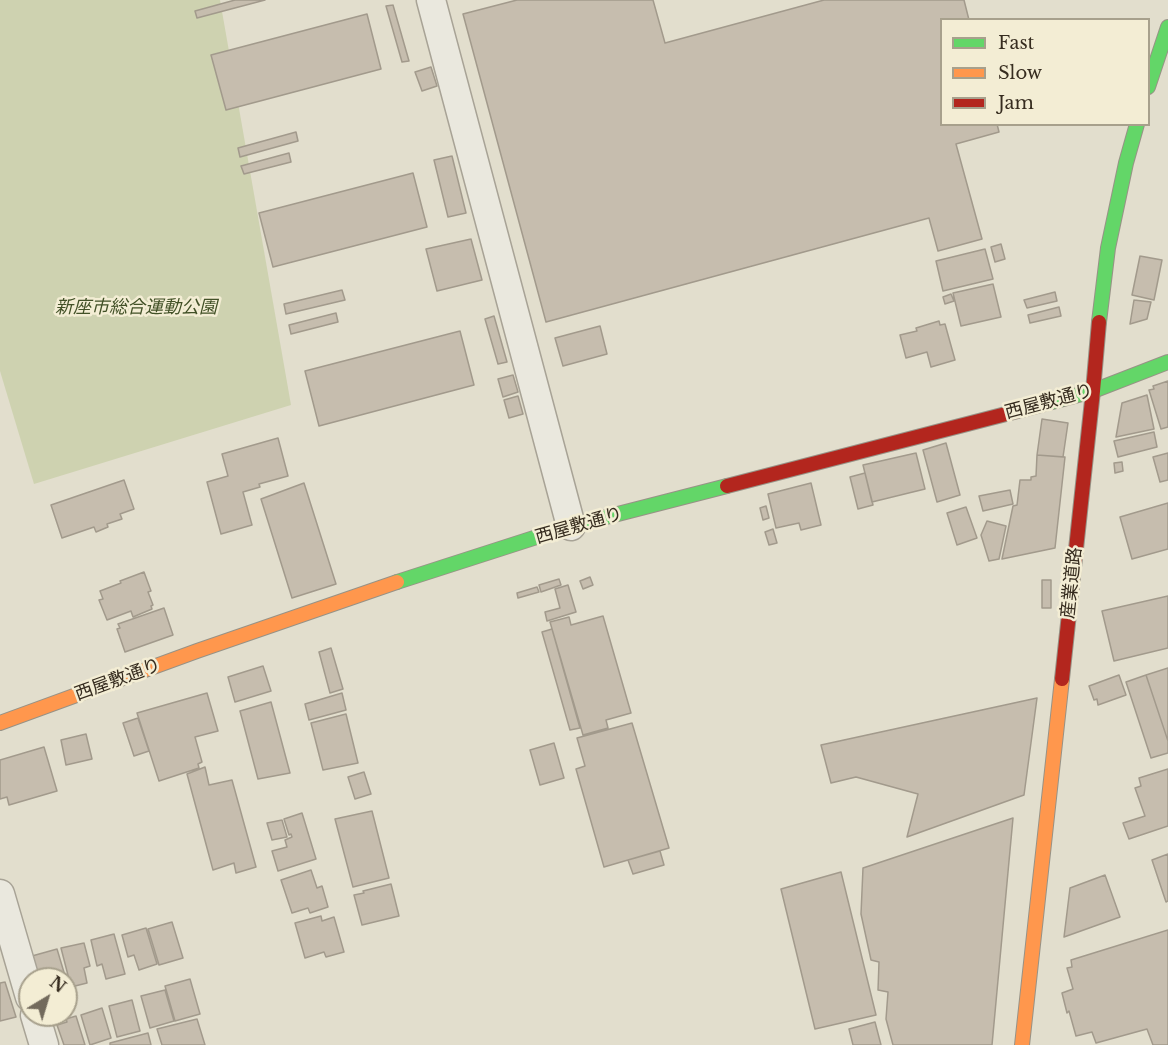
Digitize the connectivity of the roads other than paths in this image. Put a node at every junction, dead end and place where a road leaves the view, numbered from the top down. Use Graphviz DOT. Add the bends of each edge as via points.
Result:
graph roads {
  1 [pos="431,0"];
  2 [pos="1168,27"];
  3 [pos="1150,84"];
  4 [pos="1136,126"];
  5 [pos="1168,362"];
  6 [pos="1093,390"];
  7 [pos="571,526"];
  8 [pos="0,723"];
  9 [pos="0,894"];
  10 [pos="21,967"];
  11 [pos="39,1027"];
  12 [pos="44,1045"];
  13 [pos="1022,1045"];
  1 -- 7 [label="street"];
  2 -- 3 [label="street"];
  4 -- 6 [label="street, 産業道路" via="1108,248"];
  5 -- 6 [label="street, 西屋敷通り"];
  6 -- 7 [label="street, 西屋敷通り"];
  6 -- 13 [label="street, 産業道路"];
  7 -- 8 [label="street, 西屋敷通り" via="347,598"];
  9 -- 10 [label="street"];
  11 -- 12 [label="street"];
}
